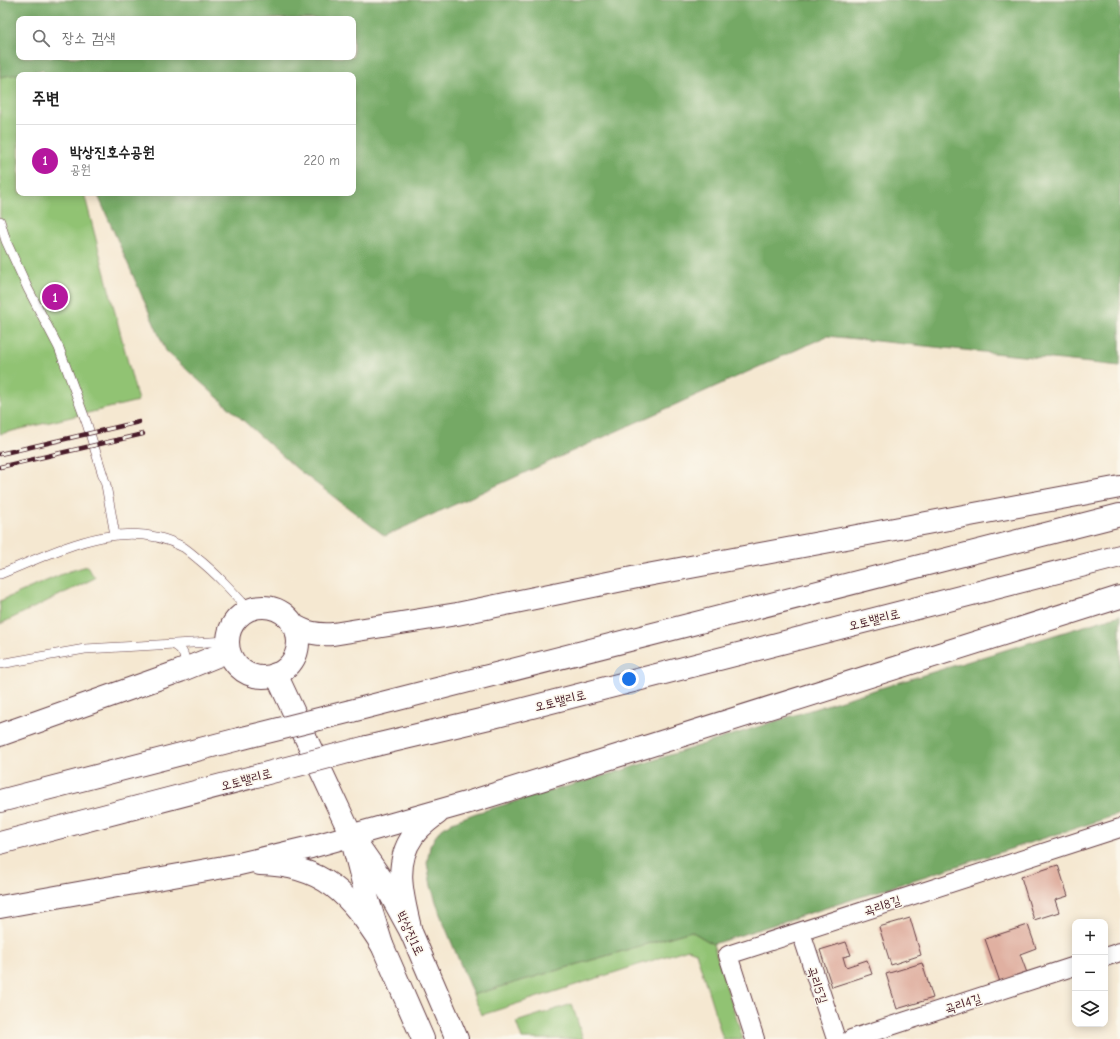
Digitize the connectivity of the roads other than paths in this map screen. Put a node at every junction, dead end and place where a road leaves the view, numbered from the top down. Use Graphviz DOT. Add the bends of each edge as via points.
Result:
graph roads {
  1 [pos="0,221"];
  2 [pos="1120,487"];
  3 [pos="1120,515"];
  4 [pos="115,535"];
  5 [pos="1120,556"];
  6 [pos="0,574"];
  7 [pos="1120,596"];
  8 [pos="249,610"];
  9 [pos="292,624"];
  10 [pos="172,644"];
  11 [pos="229,646"];
  12 [pos="0,664"];
  13 [pos="180,671"];
  14 [pos="276,674"];
  15 [pos="0,735"];
  16 [pos="0,801"];
  17 [pos="441,810"];
  18 [pos="1120,828"];
  19 [pos="351,835"];
  20 [pos="0,843"];
  21 [pos="235,865"];
  22 [pos="0,907"];
  23 [pos="411,932"];
  24 [pos="801,932"];
  25 [pos="382,945"];
  26 [pos="1120,952"];
  27 [pos="1108,956"];
  28 [pos="1072,967"];
  29 [pos="423,1039"];
  30 [pos="457,1039"];
  31 [pos="755,1039"];
  32 [pos="836,1039"];
  33 [pos="851,1039"];
  1 -- 4 [label="lane" via="6,241 28,289 60,348 102,472"];
  2 -- 9 [label="main road" via="650,574 457,614 320,635 301,630"];
  3 -- 16 [label="main road, bridge"];
  4 -- 6 [label="lane" via="55,551"];
  4 -- 8 [label="lane" via="147,535 184,548 227,585"];
  5 -- 20 [label="main road, 오토밸리로, bridge"];
  7 -- 17 [label="main road"];
  8 -- 9 [label="main road" via="258,607 278,611"];
  8 -- 11 [label="main road" via="240,615 234,623"];
  9 -- 14 [label="main road" via="298,643 296,653 288,665"];
  10 -- 11 [label="lane"];
  10 -- 12 [label="lane" via="85,649"];
  10 -- 13 [label="lane" via="179,647 184,655 184,664"];
  11 -- 13 [label="main road"];
  11 -- 14 [label="main road" via="233,660 248,674 257,677"];
  13 -- 15 [label="main road"];
  14 -- 19 [label="main road, 박상진1로"];
  17 -- 19 [label="main road"];
  17 -- 23 [label="main road" via="413,836 402,863 402,895"];
  18 -- 24 [label="street, 곡리8길"];
  19 -- 21 [label="main road"];
  19 -- 23 [label="main road, 박상진1로" via="384,881"];
  19 -- 25 [label="main road, 박상진1로"];
  21 -- 22 [label="main road"];
  21 -- 25 [label="main road" via="284,866 318,877 333,885 360,911"];
  23 -- 30 [label="main road, 박상진1로"];
  24 -- 31 [label="street, 곡리8길" via="728,955"];
  24 -- 32 [label="street, 곡리5길"];
  25 -- 29 [label="main road, 박상진1로"];
  26 -- 27 [label="street"];
  28 -- 33 [label="street, 곡리4길"];
}
